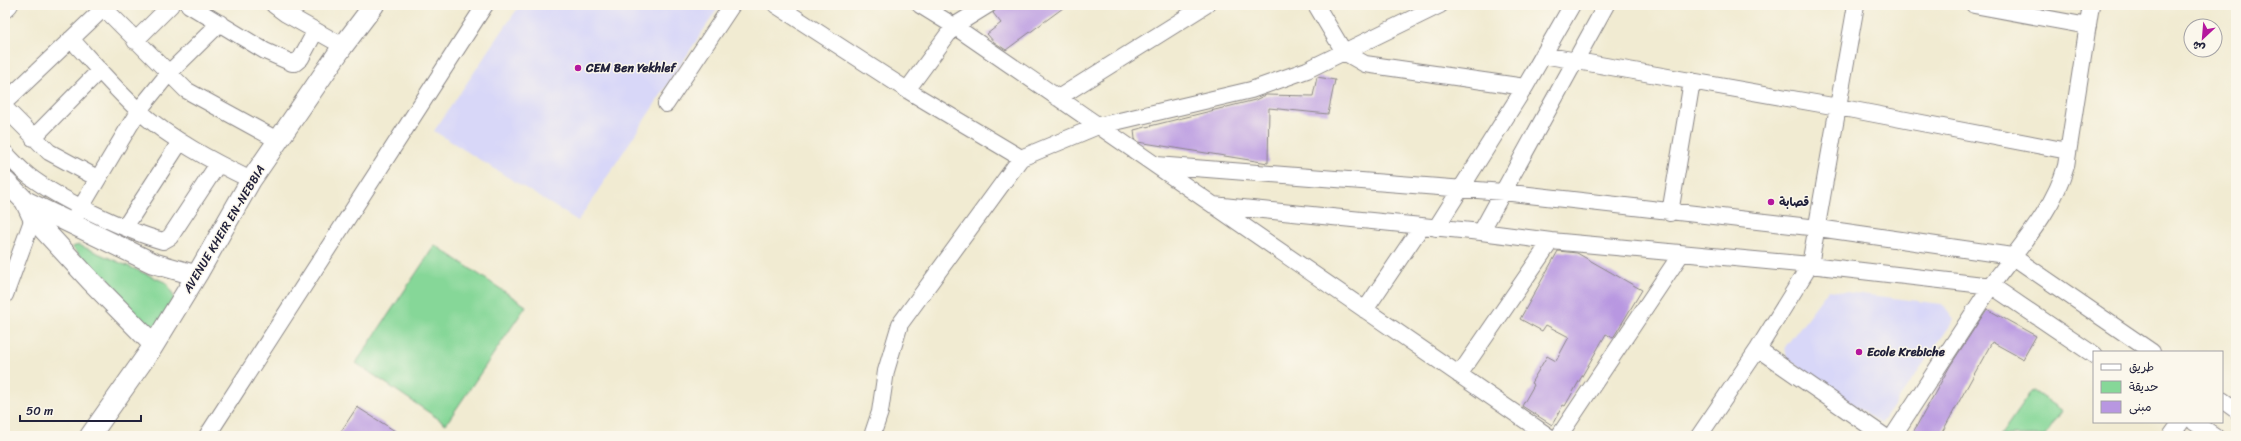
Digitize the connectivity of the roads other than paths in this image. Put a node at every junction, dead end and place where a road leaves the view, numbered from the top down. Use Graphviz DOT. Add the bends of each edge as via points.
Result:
graph roads {
  1 [pos="10,5"];
  2 [pos="171,5"];
  3 [pos="189,5"];
  4 [pos="273,5"];
  5 [pos="374,5"];
  6 [pos="485,5"];
  7 [pos="732,5"];
  8 [pos="776,5"];
  9 [pos="920,5"];
  10 [pos="988,5"];
  11 [pos="1206,5"];
  12 [pos="1316,5"];
  13 [pos="1440,5"];
  14 [pos="1572,5"];
  15 [pos="1606,5"];
  16 [pos="1856,5"];
  17 [pos="1974,5"];
  18 [pos="2091,5"];
  19 [pos="106,7"];
  20 [pos="5,10"];
  21 [pos="220,23"];
  22 [pos="954,26"];
  23 [pos="2088,26"];
  24 [pos="315,32"];
  25 [pos="71,40"];
  26 [pos="135,41"];
  27 [pos="342,46"];
  28 [pos="1344,52"];
  29 [pos="1543,55"];
  30 [pos="1577,61"];
  31 [pos="100,70"];
  32 [pos="169,73"];
  33 [pos="1692,82"];
  34 [pos="1525,87"];
  35 [pos="907,90"];
  36 [pos="1058,98"];
  37 [pos="5,102"];
  38 [pos="666,104"];
  39 [pos="1838,107"];
  40 [pos="5,108"];
  41 [pos="139,110"];
  42 [pos="1098,126"];
  43 [pos="33,138"];
  44 [pos="279,141"];
  45 [pos="180,142"];
  46 [pos="2068,151"];
  47 [pos="5,152"];
  48 [pos="1021,158"];
  49 [pos="218,164"];
  50 [pos="1156,165"];
  51 [pos="98,178"];
  52 [pos="251,180"];
  53 [pos="5,181"];
  54 [pos="1462,188"];
  55 [pos="1503,192"];
  56 [pos="1213,205"];
  57 [pos="81,206"];
  58 [pos="29,210"];
  59 [pos="1670,213"];
  60 [pos="72,224"];
  61 [pos="125,227"];
  62 [pos="1429,227"];
  63 [pos="1818,228"];
  64 [pos="1480,232"];
  65 [pos="1551,241"];
  66 [pos="1681,254"];
  67 [pos="2012,256"];
  68 [pos="1810,265"];
  69 [pos="198,273"];
  70 [pos="1992,286"];
  71 [pos="5,295"];
  72 [pos="1365,310"];
  73 [pos="152,348"];
  74 [pos="1758,349"];
  75 [pos="2151,351"];
  76 [pos="2093,354"];
  77 [pos="1459,375"];
  78 [pos="2223,401"];
  79 [pos="2236,410"];
  80 [pos="2180,423"];
  81 [pos="2196,423"];
  82 [pos="90,436"];
  83 [pos="207,436"];
  84 [pos="872,436"];
  85 [pos="1548,436"];
  86 [pos="1559,436"];
  87 [pos="1699,436"];
  88 [pos="1884,436"];
  89 [pos="1893,436"];
  90 [pos="2171,436"];
  91 [pos="2215,436"];
  1 -- 20 [label="street"];
  2 -- 26 [label="street"];
  3 -- 21 [label="street"];
  4 -- 24 [label="street"];
  5 -- 27 [label="main road, AVENUE KHEIR EN-NEBBIA"];
  6 -- 83 [label="street"];
  7 -- 38 [label="street"];
  8 -- 35 [label="street"];
  9 -- 22 [label="street"];
  10 -- 22 [label="street"];
  11 -- 36 [label="street"];
  12 -- 28 [label="street"];
  13 -- 28 [label="street"];
  14 -- 29 [label="street"];
  15 -- 30 [label="street"];
  16 -- 39 [label="street"];
  17 -- 23 [label="street"];
  18 -- 23 [label="street"];
  19 -- 25 [label="street"];
  19 -- 26 [label="street"];
  21 -- 24 [label="street" via="265,51 292,63 301,58"];
  21 -- 32 [label="street"];
  22 -- 35 [label="street"];
  22 -- 36 [label="street"];
  23 -- 46 [label="street"];
  24 -- 27 [label="street"];
  25 -- 31 [label="street"];
  25 -- 37 [label="street"];
  26 -- 32 [label="street"];
  27 -- 44 [label="main road, AVENUE KHEIR EN-NEBBIA"];
  28 -- 34 [label="street" via="1372,66"];
  28 -- 42 [label="street" via="1307,70 1251,90"];
  29 -- 30 [label="street"];
  29 -- 34 [label="street"];
  30 -- 33 [label="street"];
  30 -- 55 [label="street"];
  31 -- 41 [label="street"];
  31 -- 43 [label="street"];
  32 -- 41 [label="street"];
  32 -- 44 [label="street" via="186,90"];
  33 -- 39 [label="street"];
  33 -- 59 [label="street"];
  34 -- 54 [label="street"];
  35 -- 48 [label="street"];
  36 -- 42 [label="street"];
  39 -- 46 [label="street"];
  39 -- 63 [label="street"];
  40 -- 43 [label="street"];
  41 -- 45 [label="street"];
  41 -- 51 [label="street"];
  42 -- 48 [label="street"];
  42 -- 50 [label="street"];
  43 -- 51 [label="street" via="54,156"];
  44 -- 52 [label="main road, AVENUE KHEIR EN-NEBBIA"];
  45 -- 49 [label="street"];
  45 -- 61 [label="street"];
  46 -- 67 [label="street" via="2063,176 2049,206"];
  47 -- 57 [label="street" via="30,177"];
  48 -- 84 [label="street" via="900,324 886,371 880,412"];
  49 -- 52 [label="street"];
  49 -- 61 [label="street" via="168,240 158,240"];
  50 -- 54 [label="street"];
  50 -- 56 [label="street"];
  51 -- 57 [label="street"];
  52 -- 69 [label="main road, AVENUE KHEIR EN-NEBBIA"];
  53 -- 58 [label="main road"];
  54 -- 55 [label="street"];
  54 -- 62 [label="street"];
  55 -- 59 [label="street"];
  55 -- 64 [label="street"];
  56 -- 62 [label="street"];
  56 -- 72 [label="street"];
  57 -- 60 [label="street"];
  57 -- 61 [label="street"];
  58 -- 60 [label="main road"];
  58 -- 71 [label="street"];
  58 -- 73 [label="main road" via="91,281 151,342"];
  59 -- 63 [label="street"];
  60 -- 69 [label="main road" via="153,263 195,275"];
  62 -- 64 [label="street"];
  62 -- 72 [label="street"];
  63 -- 67 [label="street"];
  63 -- 68 [label="street"];
  64 -- 65 [label="street"];
  65 -- 66 [label="street"];
  65 -- 77 [label="street"];
  66 -- 68 [label="street"];
  66 -- 86 [label="street"];
  67 -- 70 [label="street"];
  67 -- 75 [label="street"];
  68 -- 70 [label="street"];
  68 -- 74 [label="street"];
  69 -- 73 [label="main road, AVENUE KHEIR EN-NEBBIA"];
  70 -- 76 [label="street"];
  70 -- 89 [label="street"];
  72 -- 77 [label="street"];
  73 -- 82 [label="main road, AVENUE KHEIR EN-NEBBIA"];
  74 -- 87 [label="street"];
  74 -- 88 [label="street"];
  77 -- 85 [label="street"];
  78 -- 79 [label="street"];
  80 -- 90 [label="street"];
  81 -- 91 [label="street"];
}
